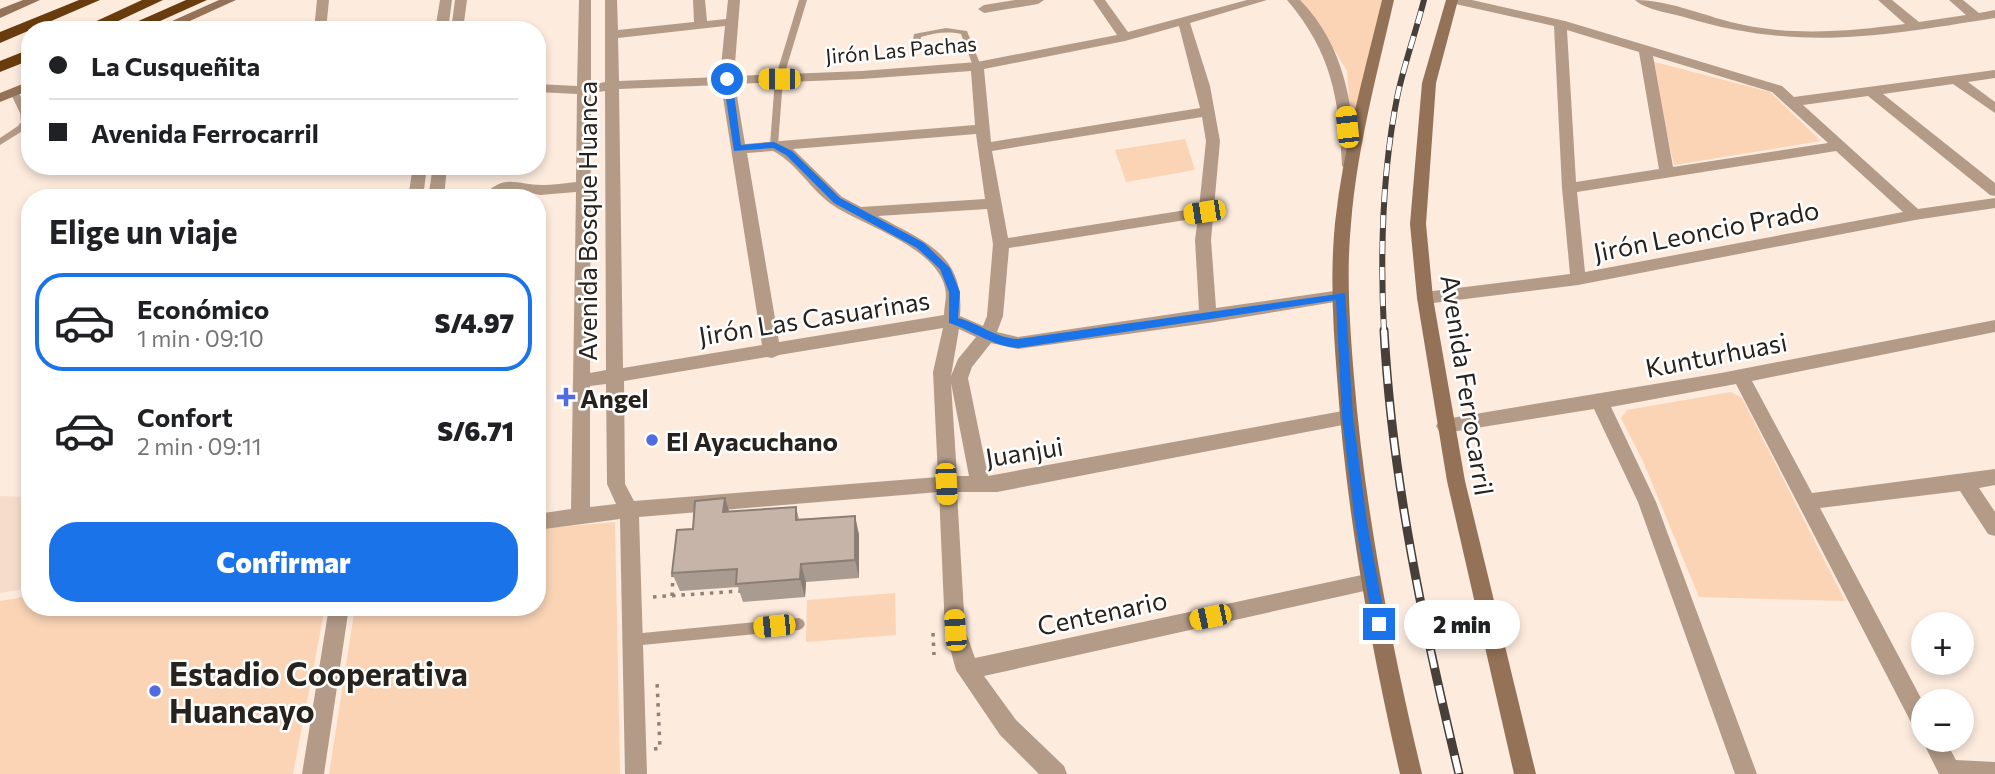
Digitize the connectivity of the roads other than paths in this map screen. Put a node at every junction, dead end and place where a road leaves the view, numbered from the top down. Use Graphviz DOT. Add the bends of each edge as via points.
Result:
graph roads {
  1 [pos="34,0"];
  2 [pos="92,0"];
  3 [pos="155,0"];
  4 [pos="199,0"];
  5 [pos="230,0"];
  6 [pos="323,0"];
  7 [pos="446,0"];
  8 [pos="461,0"];
  9 [pos="585,0"];
  10 [pos="611,0"];
  11 [pos="699,0"];
  12 [pos="734,0"];
  13 [pos="803,0"];
  14 [pos="1038,0"];
  15 [pos="1099,0"];
  16 [pos="1261,0"];
  17 [pos="1293,0"];
  18 [pos="1388,0"];
  19 [pos="1453,0"];
  20 [pos="1641,0"];
  21 [pos="1884,0"];
  22 [pos="1955,0"];
  23 [pos="20,3"];
  24 [pos="984,9"];
  25 [pos="0,14"];
  26 [pos="1995,14"];
  27 [pos="1977,17"];
  28 [pos="41,21"];
  29 [pos="106,21"];
  30 [pos="148,21"];
  31 [pos="180,21"];
  32 [pos="321,21"];
  33 [pos="442,21"];
  34 [pos="458,21"];
  35 [pos="731,22"];
  36 [pos="1184,23"];
  37 [pos="1560,24"];
  38 [pos="701,25"];
  39 [pos="1914,25"];
  40 [pos="21,29"];
  41 [pos="612,35"];
  42 [pos="1125,37"];
  43 [pos="0,38"];
  44 [pos="916,46"];
  45 [pos="1645,50"];
  46 [pos="21,58"];
  47 [pos="977,66"];
  48 [pos="0,67"];
  49 [pos="21,68"];
  50 [pos="1995,74"];
  51 [pos="0,76"];
  52 [pos="727,79"];
  53 [pos="779,79"];
  54 [pos="1957,80"];
  55 [pos="613,85"];
  56 [pos="546,88"];
  57 [pos="21,89"];
  58 [pos="585,90"];
  59 [pos="14,92"];
  60 [pos="1872,92"];
  61 [pos="0,98"];
  62 [pos="1792,102"];
  63 [pos="21,107"];
  64 [pos="1995,109"];
  65 [pos="1209,111"];
  66 [pos="21,128"];
  67 [pos="982,130"];
  68 [pos="0,142"];
  69 [pos="774,145"];
  70 [pos="1840,146"];
  71 [pos="984,148"];
  72 [pos="737,149"];
  73 [pos="1667,173"];
  74 [pos="1350,177"];
  75 [pos="584,186"];
  76 [pos="1569,188"];
  77 [pos="505,189"];
  78 [pos="536,189"];
  79 [pos="546,189"];
  80 [pos="1995,191"];
  81 [pos="995,203"];
  82 [pos="1995,203"];
  83 [pos="614,205"];
  84 [pos="584,208"];
  85 [pos="863,212"];
  86 [pos="1204,212"];
  87 [pos="1915,215"];
  88 [pos="1001,244"];
  89 [pos="1578,279"];
  90 [pos="1341,296"];
  91 [pos="1425,298"];
  92 [pos="1208,317"];
  93 [pos="953,320"];
  94 [pos="1995,326"];
  95 [pos="987,336"];
  96 [pos="772,352"];
  97 [pos="615,376"];
  98 [pos="1741,377"];
  99 [pos="582,382"];
  100 [pos="1600,403"];
  101 [pos="1348,417"];
  102 [pos="1445,426"];
  103 [pos="1995,477"];
  104 [pos="1965,483"];
  105 [pos="946,484"];
  106 [pos="980,485"];
  107 [pos="1805,502"];
  108 [pos="629,510"];
  109 [pos="580,518"];
  110 [pos="546,521"];
  111 [pos="1995,528"];
  112 [pos="1371,582"];
  113 [pos="338,616"];
  114 [pos="799,624"];
  115 [pos="632,640"];
  116 [pos="967,670"];
  117 [pos="1911,701"];
  118 [pos="1939,752"];
  119 [pos="1950,773"];
  120 [pos="1995,773"];
  121 [pos="313,774"];
  122 [pos="636,774"];
  123 [pos="1056,774"];
  124 [pos="1411,774"];
  125 [pos="1525,774"];
  126 [pos="1746,774"];
  1 -- 23 [label="main road"];
  2 -- 28 [label="highway"];
  3 -- 29 [label="highway"];
  4 -- 30 [label="highway"];
  5 -- 31 [label="main road"];
  6 -- 32 [label="street"];
  7 -- 33 [label="street"];
  8 -- 34 [label="street"];
  9 -- 58 [label="street"];
  10 -- 41 [label="street, Avenida Bosque Huanca"];
  11 -- 38 [label="street"];
  12 -- 35 [label="street"];
  13 -- 53 [label="lane"];
  14 -- 24 [label="street"];
  15 -- 42 [label="street"];
  16 -- 36 [label="street, Jirón Las Pachas"];
  17 -- 74 [label="street" via="1329,50 1343,85"];
  18 -- 74 [label="main road"];
  19 -- 37 [label="street"];
  19 -- 91 [label="main road, Avenida Ferrocarril" via="1429,83 1418,224"];
  20 -- 39 [label="street" via="1758,32 1802,36"];
  21 -- 39 [label="street"];
  22 -- 27 [label="street"];
  23 -- 25 [label="main road"];
  26 -- 27 [label="street"];
  27 -- 39 [label="street"];
  35 -- 38 [label="street"];
  35 -- 52 [label="street"];
  36 -- 42 [label="street, Jirón Las Pachas"];
  36 -- 65 [label="street"];
  37 -- 45 [label="street"];
  37 -- 76 [label="street"];
  38 -- 41 [label="street"];
  40 -- 43 [label="highway"];
  41 -- 55 [label="street, Avenida Bosque Huanca"];
  42 -- 47 [label="street, Jirón Las Pachas"];
  44 -- 47 [label="lane" via="917,36 955,30 964,33"];
  45 -- 62 [label="street" via="1777,89"];
  45 -- 73 [label="street"];
  46 -- 48 [label="highway"];
  47 -- 53 [label="street, Jirón Las Pachas"];
  47 -- 67 [label="street"];
  49 -- 51 [label="highway"];
  50 -- 54 [label="street"];
  52 -- 53 [label="street, Jirón Las Pachas"];
  52 -- 55 [label="street, Jirón Las Pachas"];
  52 -- 72 [label="street"];
  53 -- 69 [label="lane"];
  54 -- 60 [label="street"];
  54 -- 64 [label="street"];
  55 -- 58 [label="street, Jirón Las Pachas"];
  55 -- 83 [label="street, Avenida Bosque Huanca"];
  56 -- 58 [label="street, Jirón Las Pachas"];
  57 -- 59 [label="main road"];
  58 -- 75 [label="street"];
  59 -- 61 [label="main road"];
  59 -- 63 [label="lane"];
  60 -- 62 [label="street"];
  60 -- 80 [label="street"];
  62 -- 70 [label="street"];
  65 -- 71 [label="street"];
  65 -- 86 [label="street" via="1213,141"];
  66 -- 68 [label="lane"];
  67 -- 69 [label="street"];
  67 -- 71 [label="street"];
  69 -- 72 [label="street"];
  69 -- 85 [label="street" via="789,153 837,201"];
  70 -- 73 [label="street"];
  70 -- 87 [label="street"];
  71 -- 81 [label="street"];
  72 -- 96 [label="street"];
  73 -- 76 [label="street"];
  74 -- 90 [label="main road"];
  75 -- 79 [label="street"];
  75 -- 84 [label="street"];
  76 -- 89 [label="street"];
  77 -- 78 [label="street" via="518,185"];
  81 -- 85 [label="street"];
  81 -- 88 [label="street"];
  82 -- 87 [label="street, Jirón Leoncio Prado"];
  83 -- 84 [label="street"];
  83 -- 97 [label="street, Avenida Bosque Huanca"];
  84 -- 99 [label="street"];
  85 -- 93 [label="street" via="921,246 945,268 954,292"];
  86 -- 88 [label="street"];
  86 -- 92 [label="street"];
  87 -- 89 [label="street, Jirón Leoncio Prado"];
  88 -- 95 [label="street" via="996,316"];
  89 -- 91 [label="street, Jirón Leoncio Prado"];
  90 -- 92 [label="street, Jirón Las Casuarinas"];
  90 -- 101 [label="main road"];
  91 -- 102 [label="main road, Avenida Ferrocarril"];
  92 -- 95 [label="street, Jirón Las Casuarinas" via="1018,344"];
  93 -- 95 [label="street, Jirón Las Casuarinas"];
  93 -- 96 [label="street, Jirón Las Casuarinas"];
  93 -- 105 [label="street" via="942,372"];
  94 -- 98 [label="street, Kunturhuasi"];
  95 -- 106 [label="street" via="964,364 959,378"];
  96 -- 97 [label="street, Jirón Las Casuarinas"];
  97 -- 99 [label="street, Jirón Las Casuarinas"];
  97 -- 108 [label="street, Avenida Bosque Huanca" via="616,484"];
  98 -- 100 [label="street, Kunturhuasi"];
  98 -- 107 [label="street"];
  99 -- 109 [label="street"];
  100 -- 102 [label="street, Kunturhuasi"];
  100 -- 126 [label="street" via="1647,502"];
  101 -- 106 [label="street, Juanjui"];
  101 -- 112 [label="main road"];
  102 -- 125 [label="main road, Avenida Ferrocarril"];
  103 -- 104 [label="street"];
  104 -- 107 [label="street"];
  104 -- 111 [label="street"];
  105 -- 106 [label="street, Juanjui"];
  105 -- 108 [label="street, Juanjui"];
  105 -- 116 [label="street" via="955,630"];
  107 -- 117 [label="street"];
  108 -- 109 [label="street, Juanjui"];
  108 -- 115 [label="street, Avenida Bosque Huanca"];
  109 -- 110 [label="street, Juanjui"];
  112 -- 116 [label="street, Centenario"];
  112 -- 124 [label="main road"];
  113 -- 121 [label="street"];
  114 -- 115 [label="lane"];
  115 -- 122 [label="street, Avenida Bosque Huanca"];
  116 -- 123 [label="street" via="996,710"];
  118 -- 119 [label="street"];
  119 -- 120 [label="street"];
}
